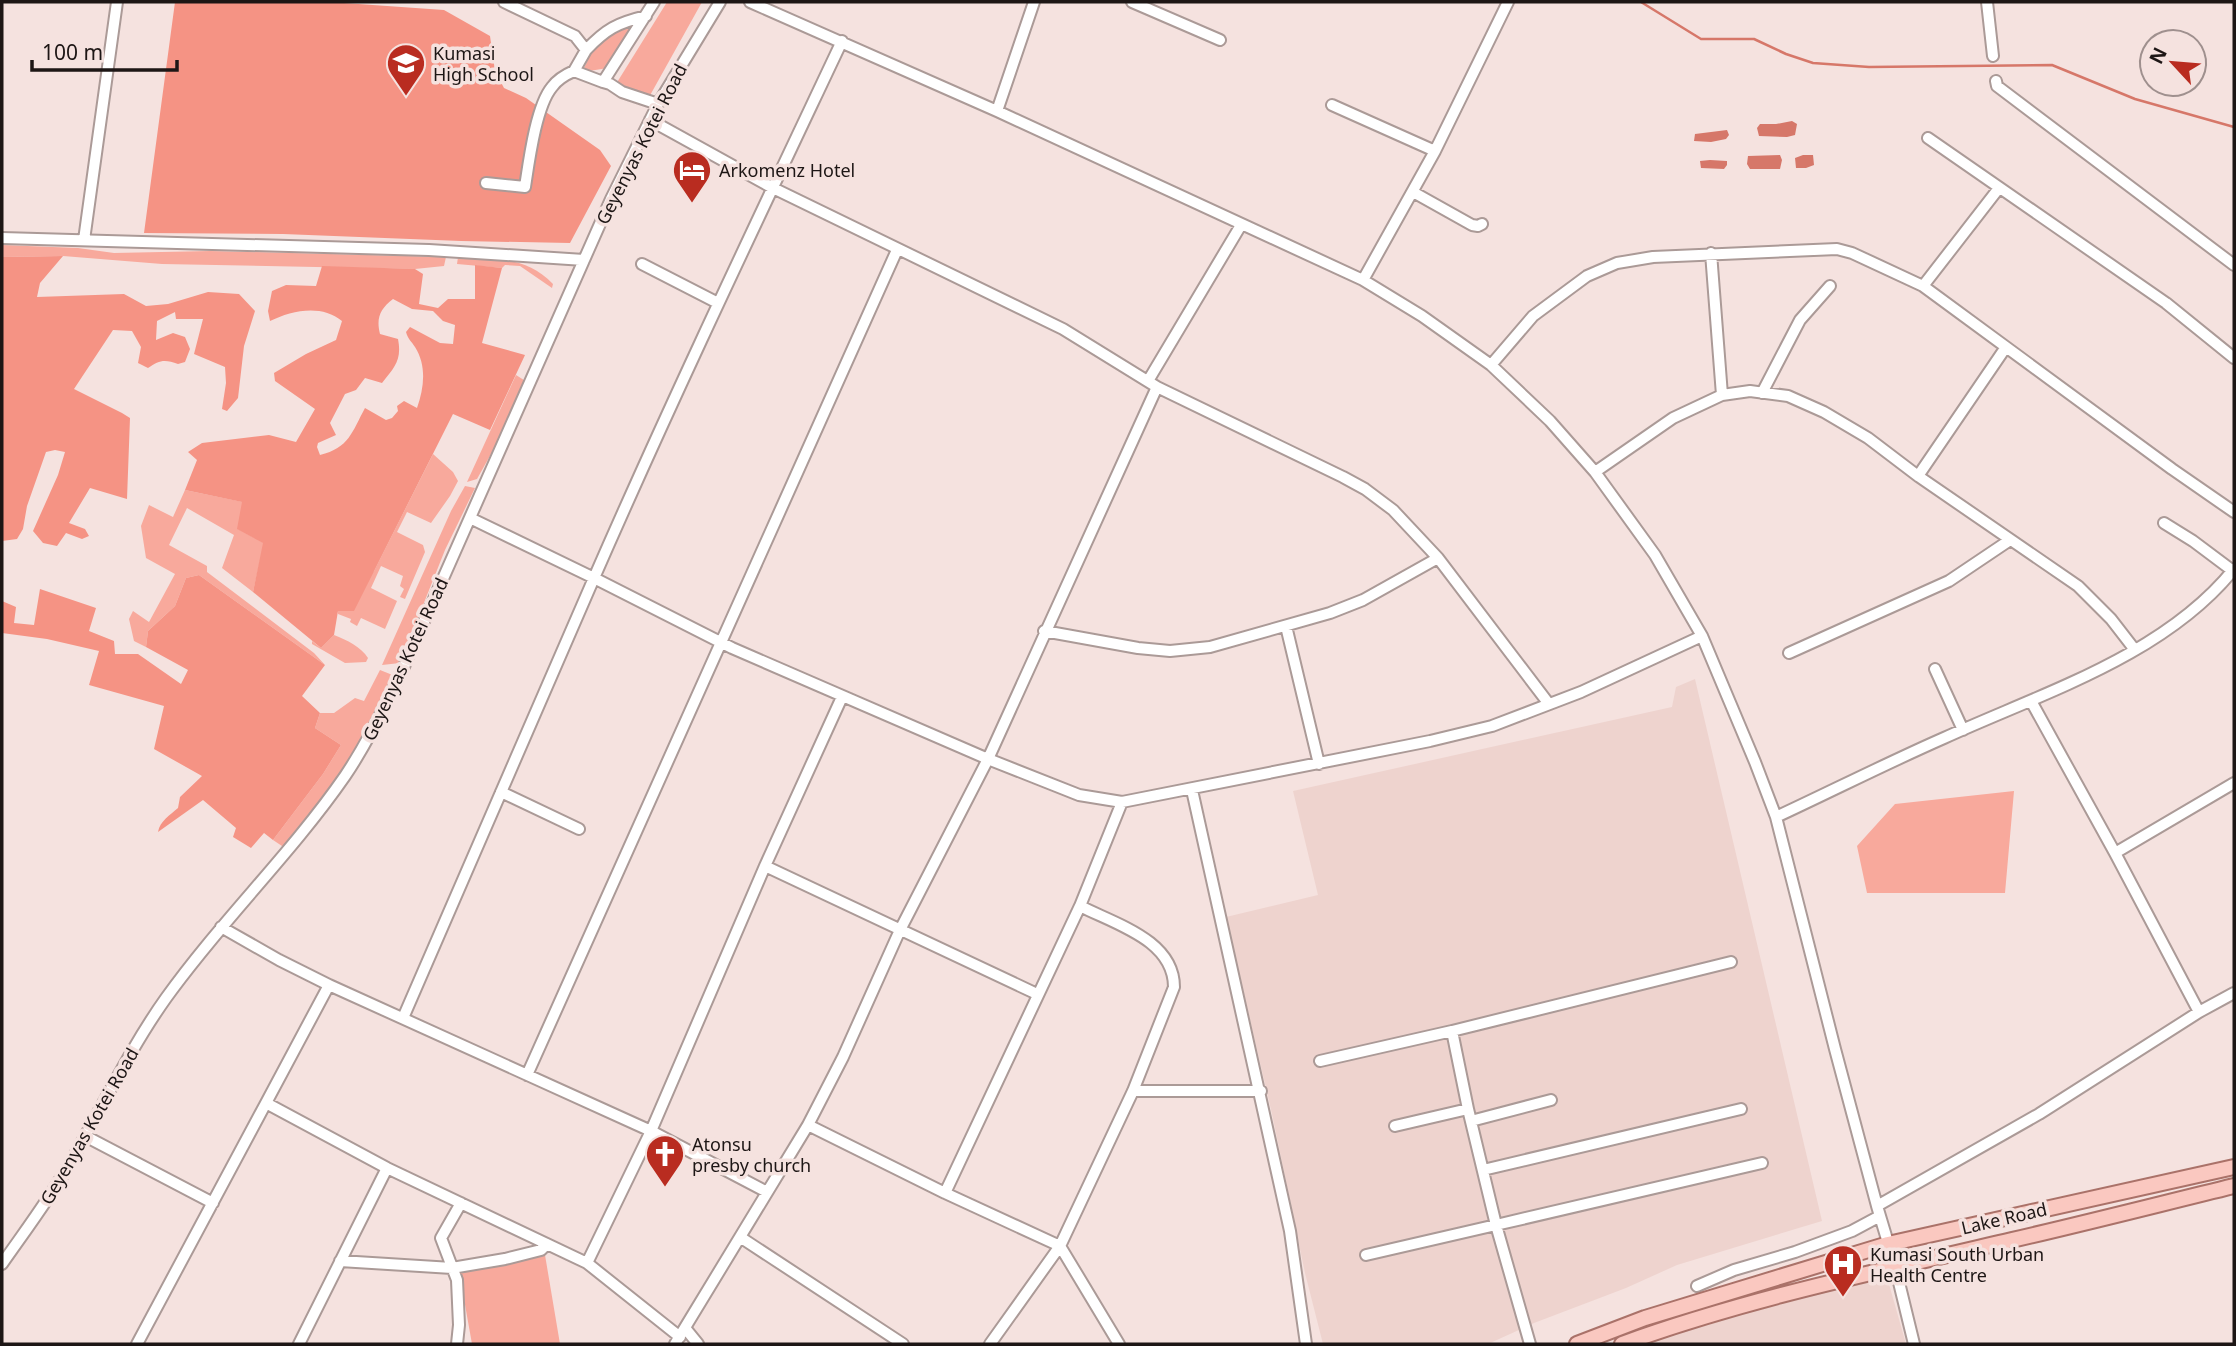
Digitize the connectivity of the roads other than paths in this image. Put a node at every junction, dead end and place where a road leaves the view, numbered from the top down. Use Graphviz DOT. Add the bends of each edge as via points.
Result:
graph roads {
  1 [pos="117,2"];
  2 [pos="504,2"];
  3 [pos="654,2"];
  4 [pos="720,2"];
  5 [pos="750,2"];
  6 [pos="1034,2"];
  7 [pos="1135,2"];
  8 [pos="1508,2"];
  9 [pos="1987,2"];
  10 [pos="646,16"];
  11 [pos="1220,40"];
  12 [pos="842,41"];
  13 [pos="586,50"];
  14 [pos="1993,56"];
  15 [pos="574,71"];
  16 [pos="1996,81"];
  17 [pos="603,82"];
  18 [pos="658,104"];
  19 [pos="1332,105"];
  20 [pos="997,111"];
  21 [pos="650,120"];
  22 [pos="1928,138"];
  23 [pos="1435,151"];
  24 [pos="486,183"];
  25 [pos="772,188"];
  26 [pos="1999,188"];
  27 [pos="1413,192"];
  28 [pos="1482,224"];
  29 [pos="1241,225"];
  30 [pos="2,238"];
  31 [pos="84,240"];
  32 [pos="897,250"];
  33 [pos="1711,254"];
  34 [pos="583,260"];
  35 [pos="642,264"];
  36 [pos="2234,265"];
  37 [pos="1363,281"];
  38 [pos="1830,286"];
  39 [pos="1923,286"];
  40 [pos="718,303"];
  41 [pos="2006,348"];
  42 [pos="2234,358"];
  43 [pos="1490,365"];
  44 [pos="1152,384"];
  45 [pos="1762,393"];
  46 [pos="1722,395"];
  47 [pos="1595,472"];
  48 [pos="1918,476"];
  49 [pos="2234,512"];
  50 [pos="470,517"];
  51 [pos="2164,523"];
  52 [pos="2010,540"];
  53 [pos="1438,558"];
  54 [pos="2233,570"];
  55 [pos="594,578"];
  56 [pos="1286,626"];
  57 [pos="1044,631"];
  58 [pos="1702,636"];
  59 [pos="722,643"];
  60 [pos="2135,650"];
  61 [pos="1789,653"];
  62 [pos="1935,669"];
  63 [pos="842,697"];
  64 [pos="2031,701"];
  65 [pos="1549,704"];
  66 [pos="1963,730"];
  67 [pos="988,759"];
  68 [pos="1319,764"];
  69 [pos="2234,783"];
  70 [pos="1192,790"];
  71 [pos="501,792"];
  72 [pos="1122,802"];
  73 [pos="1776,817"];
  74 [pos="579,829"];
  75 [pos="2115,853"];
  76 [pos="765,866"];
  77 [pos="1080,906"];
  78 [pos="221,927"];
  79 [pos="900,930"];
  80 [pos="1731,962"];
  81 [pos="329,985"];
  82 [pos="2234,993"];
  83 [pos="1037,995"];
  84 [pos="2199,1012"];
  85 [pos="403,1018"];
  86 [pos="1452,1031"];
  87 [pos="1320,1061"];
  88 [pos="527,1075"];
  89 [pos="1133,1091"];
  90 [pos="1261,1091"];
  91 [pos="1551,1100"];
  92 [pos="267,1103"];
  93 [pos="1468,1109"];
  94 [pos="1741,1110"];
  95 [pos="1471,1121"];
  96 [pos="808,1125"];
  97 [pos="1395,1126"];
  98 [pos="651,1131"];
  99 [pos="85,1136"];
  100 [pos="1762,1163"];
  101 [pos="2234,1167"];
  102 [pos="387,1168"];
  103 [pos="1483,1170"];
  104 [pos="2234,1186"];
  105 [pos="767,1192"];
  106 [pos="945,1193"];
  107 [pos="213,1203"];
  108 [pos="461,1203"];
  109 [pos="1879,1211"];
  110 [pos="1496,1225"];
  111 [pos="740,1237"];
  112 [pos="548,1244"];
  113 [pos="1888,1244"];
  114 [pos="1060,1246"];
  115 [pos="1366,1255"];
  116 [pos="341,1261"];
  117 [pos="587,1263"];
  118 [pos="2,1264"];
  119 [pos="1895,1266"];
  120 [pos="452,1268"];
  121 [pos="1696,1286"];
  122 [pos="680,1336"];
  123 [pos="136,1344"];
  124 [pos="299,1344"];
  125 [pos="457,1344"];
  126 [pos="698,1344"];
  127 [pos="903,1344"];
  128 [pos="989,1344"];
  129 [pos="1119,1344"];
  130 [pos="1307,1344"];
  131 [pos="1530,1344"];
  132 [pos="1577,1344"];
  133 [pos="1622,1344"];
  134 [pos="1914,1344"];
  1 -- 31 [label="street"];
  2 -- 13 [label="street" via="575,36"];
  3 -- 10 [label="street"];
  4 -- 18 [label="street, Geyenyas Kotei Road"];
  5 -- 12 [label="street"];
  6 -- 20 [label="street"];
  7 -- 11 [label="street"];
  8 -- 23 [label="street"];
  9 -- 14 [label="street"];
  10 -- 13 [label="street" via="602,33"];
  10 -- 17 [label="street"];
  12 -- 20 [label="street"];
  12 -- 25 [label="street"];
  13 -- 15 [label="street"];
  15 -- 17 [label="street"];
  15 -- 24 [label="street" via="551,87 542,107 525,187"];
  16 -- 36 [label="street"];
  17 -- 18 [label="street"];
  18 -- 21 [label="street, Geyenyas Kotei Road"];
  19 -- 23 [label="street"];
  20 -- 29 [label="street"];
  21 -- 25 [label="street"];
  21 -- 34 [label="street, Geyenyas Kotei Road"];
  22 -- 26 [label="street"];
  23 -- 27 [label="street"];
  25 -- 32 [label="street"];
  25 -- 40 [label="street"];
  26 -- 39 [label="street"];
  26 -- 42 [label="street" via="2166,303"];
  27 -- 28 [label="street" via="1472,225"];
  27 -- 37 [label="street"];
  29 -- 37 [label="street"];
  29 -- 44 [label="street"];
  30 -- 31 [label="street"];
  31 -- 34 [label="street" via="429,250"];
  32 -- 44 [label="street" via="1063,329"];
  32 -- 59 [label="street"];
  33 -- 39 [label="street" via="1837,249"];
  33 -- 43 [label="street" via="1617,263 1587,276 1533,316"];
  33 -- 46 [label="street"];
  34 -- 50 [label="street, Geyenyas Kotei Road"];
  35 -- 40 [label="street"];
  37 -- 43 [label="street"];
  38 -- 45 [label="street" via="1800,320"];
  39 -- 41 [label="street"];
  40 -- 55 [label="street"];
  41 -- 48 [label="street"];
  41 -- 49 [label="street"];
  43 -- 47 [label="street" via="1550,421"];
  44 -- 53 [label="street" via="1366,489 1393,510"];
  44 -- 57 [label="street"];
  45 -- 46 [label="street"];
  45 -- 48 [label="street" via="1788,396 1824,412"];
  46 -- 47 [label="street" via="1673,418"];
  47 -- 58 [label="street" via="1655,555"];
  48 -- 52 [label="street"];
  50 -- 55 [label="street"];
  50 -- 78 [label="street, Geyenyas Kotei Road" via="403,669 355,761 306,829"];
  51 -- 54 [label="street"];
  52 -- 60 [label="street" via="2078,586"];
  52 -- 61 [label="street" via="1949,581"];
  53 -- 56 [label="street" via="1363,600"];
  53 -- 65 [label="street"];
  54 -- 60 [label="street" via="2186,618"];
  55 -- 59 [label="street"];
  55 -- 71 [label="street"];
  56 -- 57 [label="street" via="1209,647 1171,651"];
  56 -- 68 [label="street"];
  57 -- 67 [label="street"];
  58 -- 65 [label="street"];
  58 -- 73 [label="street"];
  59 -- 63 [label="street"];
  59 -- 88 [label="street"];
  60 -- 64 [label="street"];
  62 -- 66 [label="street"];
  63 -- 67 [label="street"];
  63 -- 76 [label="street"];
  64 -- 66 [label="street"];
  64 -- 75 [label="street"];
  65 -- 68 [label="street" via="1492,726"];
  66 -- 73 [label="street"];
  67 -- 72 [label="street" via="1079,795"];
  67 -- 79 [label="street"];
  68 -- 70 [label="street"];
  69 -- 75 [label="street"];
  70 -- 72 [label="street"];
  70 -- 90 [label="street"];
  71 -- 74 [label="street"];
  71 -- 85 [label="street"];
  72 -- 77 [label="street"];
  73 -- 109 [label="street"];
  75 -- 84 [label="street"];
  76 -- 79 [label="street"];
  76 -- 98 [label="street"];
  77 -- 83 [label="street"];
  77 -- 89 [label="street" via="1146,940 1167,960 1174,975 1174,987"];
  78 -- 81 [label="street"];
  78 -- 99 [label="street, Geyenyas Kotei Road" via="146,1027"];
  79 -- 83 [label="street"];
  79 -- 96 [label="street"];
  80 -- 86 [label="street"];
  81 -- 85 [label="street"];
  81 -- 92 [label="street"];
  82 -- 84 [label="street"];
  83 -- 106 [label="street"];
  84 -- 109 [label="street"];
  85 -- 88 [label="street"];
  86 -- 87 [label="street"];
  86 -- 93 [label="street"];
  88 -- 98 [label="street"];
  89 -- 90 [label="street"];
  89 -- 114 [label="street"];
  90 -- 130 [label="street"];
  91 -- 95 [label="street"];
  92 -- 102 [label="street"];
  92 -- 107 [label="street"];
  93 -- 95 [label="street"];
  93 -- 97 [label="street"];
  94 -- 103 [label="street"];
  95 -- 103 [label="street"];
  96 -- 105 [label="street"];
  96 -- 106 [label="street"];
  98 -- 105 [label="street"];
  98 -- 117 [label="street"];
  99 -- 107 [label="street"];
  99 -- 118 [label="street, Geyenyas Kotei Road"];
  100 -- 110 [label="street"];
  101 -- 113 [label="main road, Lake Road"];
  102 -- 108 [label="street"];
  102 -- 116 [label="street"];
  103 -- 110 [label="street"];
  104 -- 119 [label="main road, Lake Road"];
  105 -- 111 [label="street"];
  106 -- 114 [label="street"];
  107 -- 123 [label="street"];
  108 -- 112 [label="street"];
  108 -- 120 [label="street" via="441,1238"];
  109 -- 113 [label="street"];
  109 -- 121 [label="street" via="1841,1235"];
  110 -- 115 [label="street"];
  110 -- 131 [label="street"];
  111 -- 122 [label="street"];
  111 -- 127 [label="street"];
  112 -- 117 [label="street"];
  112 -- 120 [label="street" via="541,1250"];
  113 -- 119 [label="street"];
  113 -- 132 [label="main road, Lake Road" via="1644,1318"];
  114 -- 128 [label="street"];
  114 -- 129 [label="street"];
  116 -- 120 [label="street"];
  116 -- 124 [label="street"];
  117 -- 122 [label="street"];
  119 -- 133 [label="main road, Lake Road" via="1742,1306"];
  119 -- 134 [label="street"];
  120 -- 125 [label="street" via="457,1280"];
  122 -- 126 [label="street"];
}
